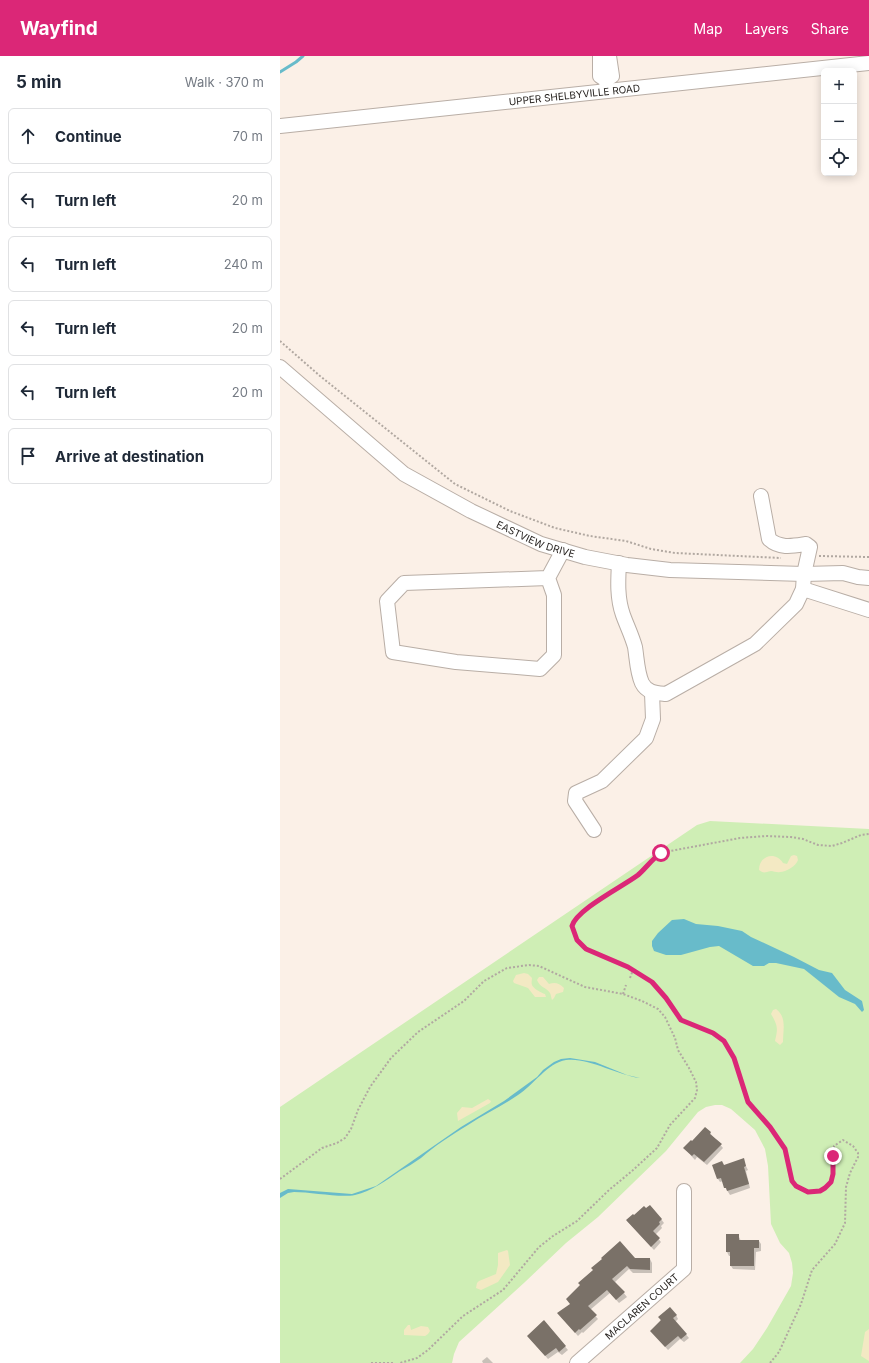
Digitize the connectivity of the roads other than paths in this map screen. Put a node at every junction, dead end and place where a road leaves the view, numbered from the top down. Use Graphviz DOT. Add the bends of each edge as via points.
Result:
graph roads {
  1 [pos="600,56"];
  2 [pos="608,56"];
  3 [pos="869,63"];
  4 [pos="606,85"];
  5 [pos="280,126"];
  6 [pos="280,367"];
  7 [pos="761,496"];
  8 [pos="563,550"];
  9 [pos="619,563"];
  10 [pos="869,568"];
  11 [pos="844,573"];
  12 [pos="804,574"];
  13 [pos="548,578"];
  14 [pos="869,578"];
  15 [pos="803,589"];
  16 [pos="869,610"];
  17 [pos="652,693"];
  18 [pos="594,830"];
  19 [pos="684,1191"];
  20 [pos="578,1363"];
  1 -- 4 [label="street" via="600,76"];
  2 -- 4 [label="street" via="612,76"];
  3 -- 4 [label="street, UPPER SHELBYVILLE ROAD"];
  4 -- 5 [label="street, UPPER SHELBYVILLE ROAD"];
  6 -- 8 [label="street, EASTVIEW DRIVE" via="404,474 471,511 541,544"];
  7 -- 12 [label="street" via="769,539 774,544 806,544 810,547"];
  8 -- 9 [label="street, EASTVIEW DRIVE"];
  8 -- 13 [label="street"];
  9 -- 12 [label="street, EASTVIEW DRIVE" via="670,570"];
  9 -- 17 [label="street" via="618,586 623,614 632,637 642,684"];
  10 -- 11 [label="street, EASTVIEW DRIVE" via="856,568"];
  11 -- 12 [label="street, EASTVIEW DRIVE"];
  11 -- 14 [label="street, EASTVIEW DRIVE"];
  12 -- 15 [label="street"];
  13 -- 13 [label="street" via="404,583 387,601 393,652 456,662 540,669 554,655 554,595"];
  15 -- 16 [label="street"];
  15 -- 17 [label="street" via="796,604 755,644 666,694"];
  17 -- 18 [label="street" via="653,719 646,738 602,780 576,793 575,801"];
  19 -- 20 [label="street, MACLAREN COURT" via="684,1269"];
}
